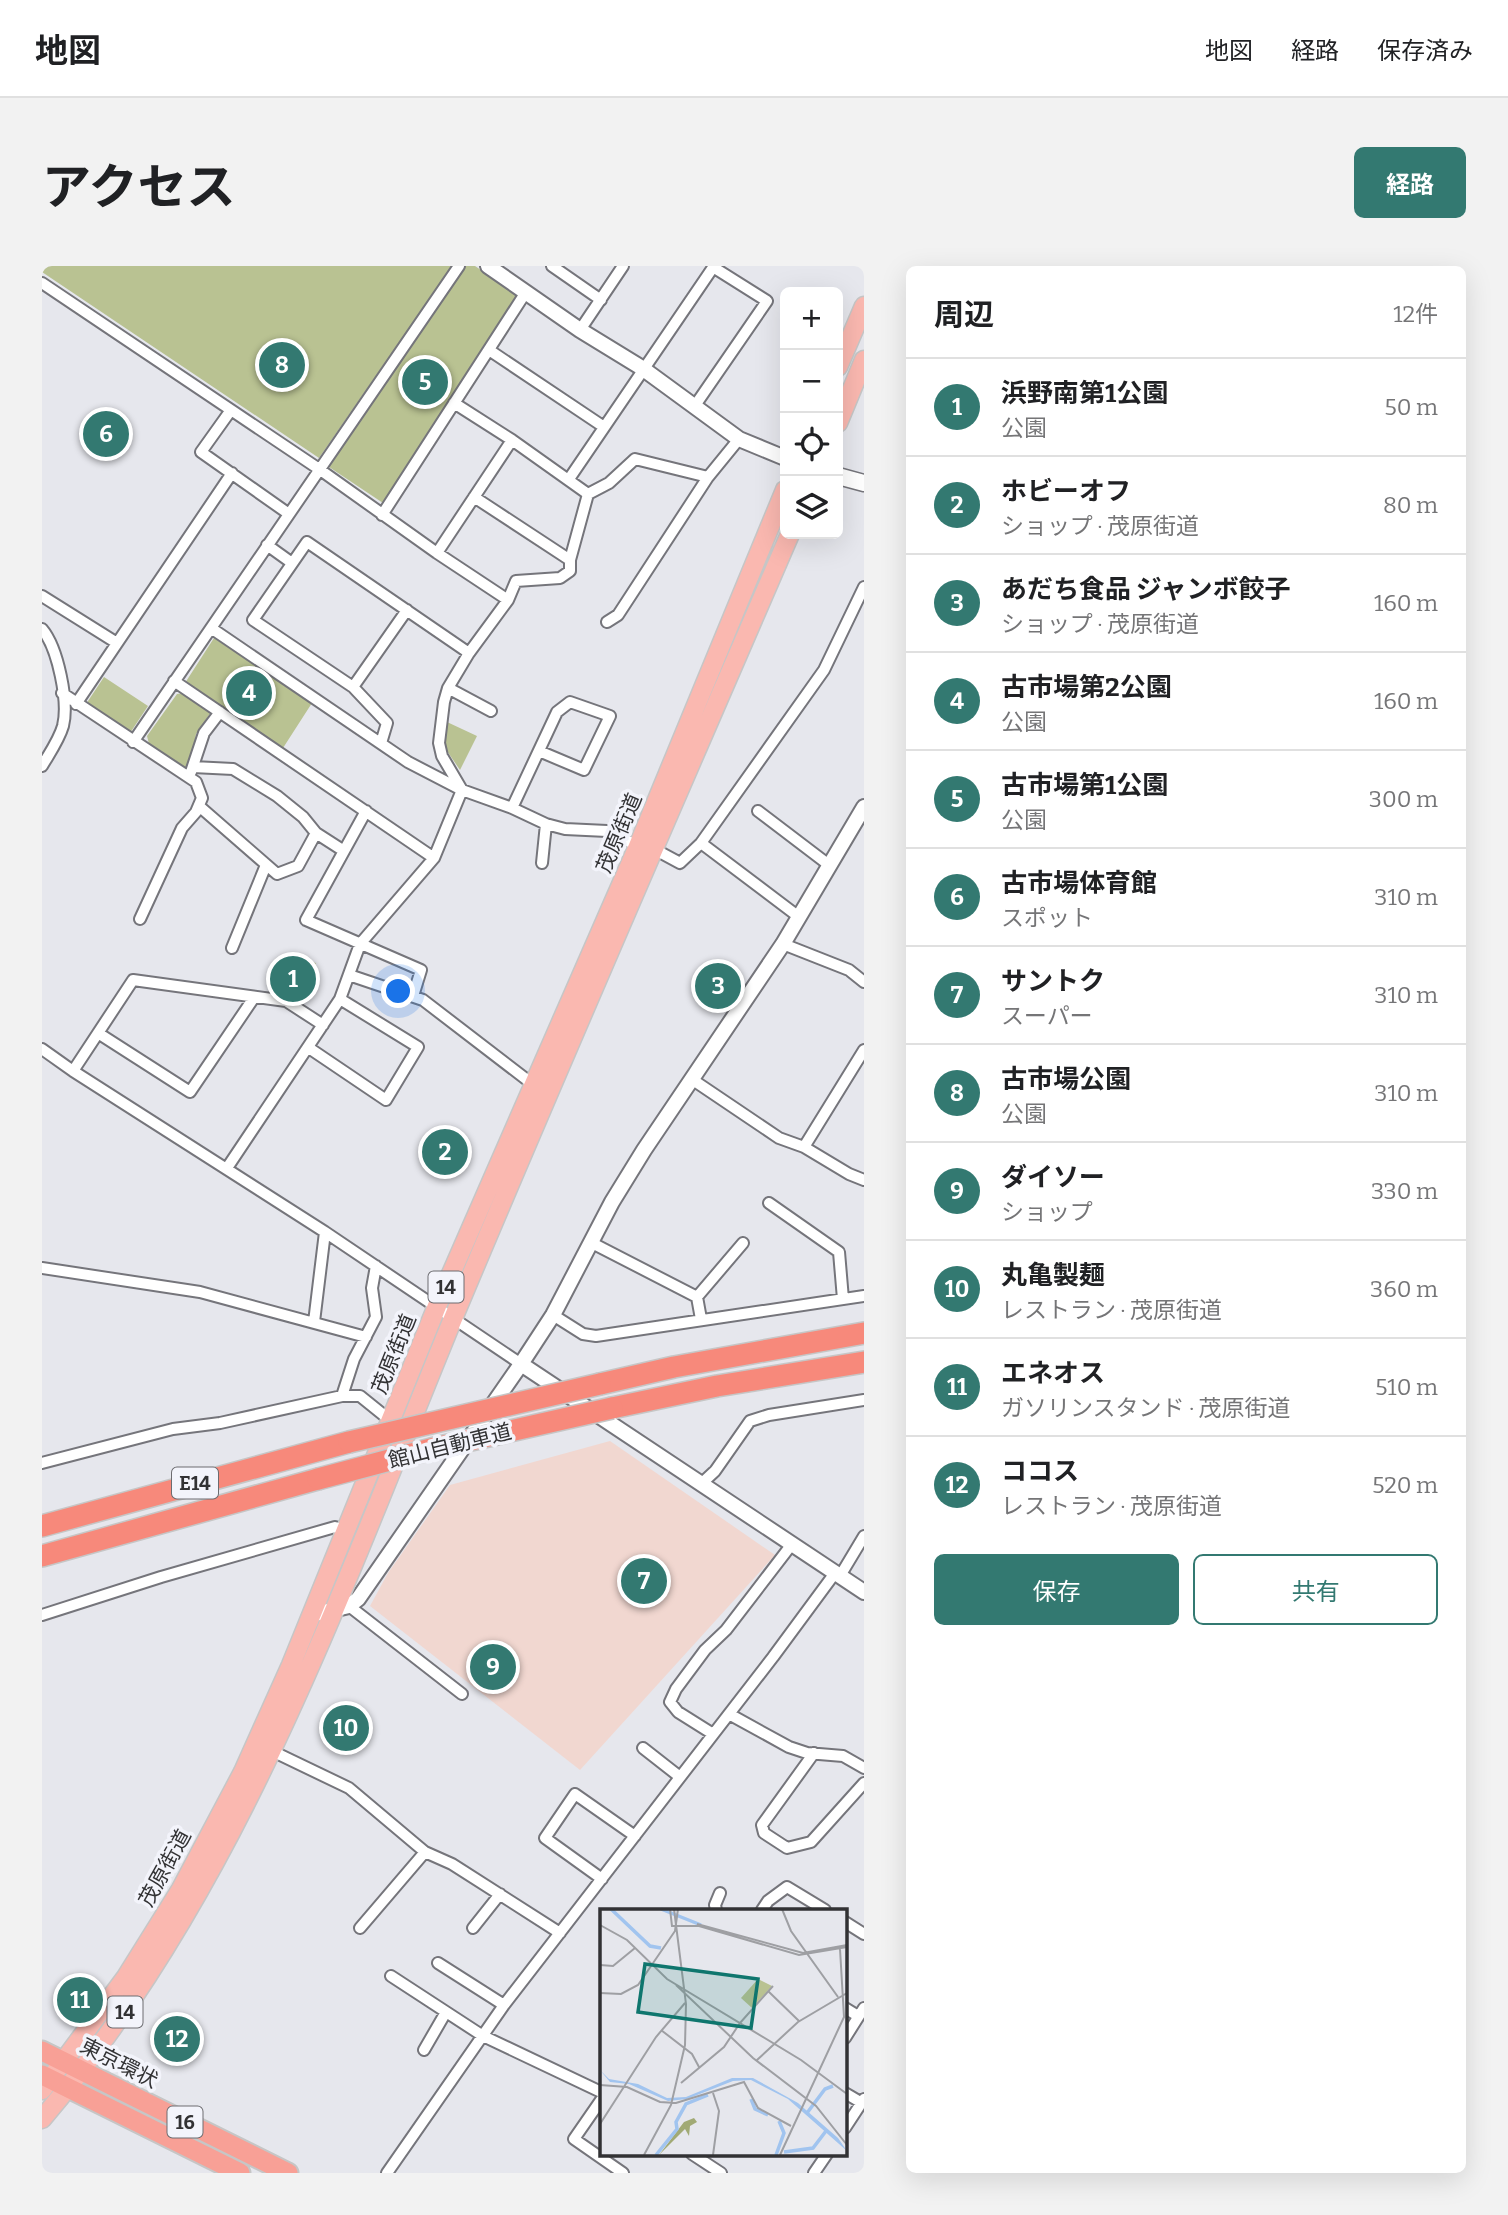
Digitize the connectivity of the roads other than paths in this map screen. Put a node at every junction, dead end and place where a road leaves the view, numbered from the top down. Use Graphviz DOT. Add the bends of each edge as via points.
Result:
graph roads {
  1 [pos="459,266"];
  2 [pos="488,266"];
  3 [pos="552,266"];
  4 [pos="623,266"];
  5 [pos="713,266"];
  6 [pos="42,283"];
  7 [pos="526,292"];
  8 [pos="600,300"];
  9 [pos="864,306"];
  10 [pos="580,330"];
  11 [pos="489,350"];
  12 [pos="843,355"];
  13 [pos="864,360"];
  14 [pos="642,368"];
  15 [pos="454,403"];
  16 [pos="694,407"];
  17 [pos="230,410"];
  18 [pos="842,413"];
  19 [pos="604,427"];
  20 [pos="740,439"];
  21 [pos="512,440"];
  22 [pos="780,456"];
  23 [pos="319,470"];
  24 [pos="232,473"];
  25 [pos="841,476"];
  26 [pos="708,477"];
  27 [pos="569,479"];
  28 [pos="864,483"];
  29 [pos="588,494"];
  30 [pos="474,498"];
  31 [pos="780,503"];
  32 [pos="289,514"];
  33 [pos="382,515"];
  34 [pos="788,539"];
  35 [pos="267,545"];
  36 [pos="437,553"];
  37 [pos="570,560"];
  38 [pos="292,563"];
  39 [pos="864,587"];
  40 [pos="42,596"];
  41 [pos="508,600"];
  42 [pos="407,610"];
  43 [pos="607,622"];
  44 [pos="211,628"];
  45 [pos="42,629"];
  46 [pos="117,643"];
  47 [pos="469,653"];
  48 [pos="174,681"];
  49 [pos="353,687"];
  50 [pos="448,688"];
  51 [pos="62,693"];
  52 [pos="76,704"];
  53 [pos="491,711"];
  54 [pos="219,712"];
  55 [pos="133,742"];
  56 [pos="381,743"];
  57 [pos="539,751"];
  58 [pos="42,766"];
  59 [pos="191,772"];
  60 [pos="462,790"];
  61 [pos="199,806"];
  62 [pos="864,807"];
  63 [pos="512,808"];
  64 [pos="366,811"];
  65 [pos="758,811"];
  66 [pos="546,824"];
  67 [pos="316,833"];
  68 [pos="702,843"];
  69 [pos="646,848"];
  70 [pos="344,851"];
  71 [pos="434,858"];
  72 [pos="542,863"];
  73 [pos="828,864"];
  74 [pos="266,865"];
  75 [pos="799,917"];
  76 [pos="140,919"];
  77 [pos="360,944"];
  78 [pos="783,944"];
  79 [pos="232,948"];
  80 [pos="349,975"];
  81 [pos="864,982"];
  82 [pos="413,996"];
  83 [pos="253,999"];
  84 [pos="340,999"];
  85 [pos="323,1025"];
  86 [pos="98,1033"];
  87 [pos="309,1048"];
  88 [pos="42,1049"];
  89 [pos="864,1049"];
  90 [pos="73,1071"];
  91 [pos="693,1080"];
  92 [pos="535,1086"];
  93 [pos="804,1147"];
  94 [pos="227,1168"];
  95 [pos="864,1180"];
  96 [pos="769,1203"];
  97 [pos="325,1232"];
  98 [pos="592,1242"];
  99 [pos="743,1243"];
  100 [pos="376,1266"];
  101 [pos="42,1268"];
  102 [pos="864,1296"];
  103 [pos="697,1297"];
  104 [pos="843,1298"];
  105 [pos="437,1306"];
  106 [pos="553,1315"];
  107 [pos="454,1318"];
  108 [pos="701,1319"];
  109 [pos="314,1321"];
  110 [pos="864,1333"];
  111 [pos="366,1337"];
  112 [pos="864,1362"];
  113 [pos="521,1364"];
  114 [pos="342,1396"];
  115 [pos="864,1400"];
  116 [pos="391,1421"];
  117 [pos="42,1463"];
  118 [pos="701,1484"];
  119 [pos="42,1526"];
  120 [pos="348,1530"];
  121 [pos="864,1536"];
  122 [pos="792,1544"];
  123 [pos="42,1556"];
  124 [pos="838,1574"];
  125 [pos="864,1592"];
  126 [pos="341,1608"];
  127 [pos="42,1615"];
  128 [pos="311,1615"];
  129 [pos="462,1693"];
  130 [pos="729,1714"];
  131 [pos="713,1734"];
  132 [pos="643,1748"];
  133 [pos="272,1751"];
  134 [pos="814,1753"];
  135 [pos="864,1768"];
  136 [pos="680,1777"];
  137 [pos="864,1783"];
  138 [pos="635,1836"];
  139 [pos="425,1852"];
  140 [pos="602,1879"];
  141 [pos="720,1893"];
  142 [pos="500,1894"];
  143 [pos="716,1909"];
  144 [pos="763,1909"];
  145 [pos="823,1909"];
  146 [pos="846,1923"];
  147 [pos="360,1928"];
  148 [pos="473,1928"];
  149 [pos="560,1933"];
  150 [pos="864,1934"];
  151 [pos="438,1963"];
  152 [pos="391,1976"];
  153 [pos="504,2005"];
  154 [pos="446,2012"];
  155 [pos="861,2012"];
  156 [pos="484,2036"];
  157 [pos="846,2036"];
  158 [pos="424,2050"];
  159 [pos="42,2051"];
  160 [pos="64,2062"];
  161 [pos="82,2071"];
  162 [pos="51,2083"];
  163 [pos="600,2092"];
  164 [pos="846,2093"];
  165 [pos="863,2101"];
  166 [pos="600,2102"];
  167 [pos="42,2119"];
  168 [pos="846,2126"];
  169 [pos="695,2156"];
  170 [pos="825,2157"];
  171 [pos="240,2173"];
  172 [pos="288,2173"];
  173 [pos="387,2173"];
  174 [pos="623,2173"];
  175 [pos="721,2173"];
  176 [pos="814,2173"];
  1 -- 23 [label="street"];
  2 -- 7 [label="street"];
  3 -- 8 [label="street"];
  4 -- 8 [label="street"];
  5 -- 14 [label="street"];
  5 -- 16 [label="street" via="767,301"];
  6 -- 17 [label="street"];
  7 -- 10 [label="street"];
  7 -- 11 [label="street"];
  8 -- 10 [label="street"];
  9 -- 12 [label="main road"];
  10 -- 14 [label="street"];
  11 -- 15 [label="street"];
  11 -- 19 [label="street"];
  13 -- 18 [label="main road"];
  14 -- 16 [label="street"];
  14 -- 19 [label="street"];
  15 -- 21 [label="street"];
  15 -- 33 [label="street"];
  16 -- 20 [label="street"];
  17 -- 23 [label="street"];
  17 -- 24 [label="street" via="201,452"];
  19 -- 27 [label="street"];
  20 -- 22 [label="street"];
  20 -- 26 [label="street"];
  21 -- 27 [label="street"];
  21 -- 30 [label="street"];
  23 -- 32 [label="street"];
  23 -- 33 [label="street"];
  24 -- 32 [label="street"];
  24 -- 46 [label="street"];
  25 -- 28 [label="main road"];
  26 -- 29 [label="street" via="635,459"];
  26 -- 43 [label="street" via="618,615"];
  27 -- 29 [label="street"];
  29 -- 37 [label="street"];
  30 -- 36 [label="street"];
  30 -- 37 [label="street"];
  31 -- 69 [label="main road, 茂原街道 / 14"];
  32 -- 35 [label="street"];
  33 -- 36 [label="street"];
  34 -- 69 [label="main road, 茂原街道 / 14"];
  35 -- 38 [label="street"];
  35 -- 44 [label="street"];
  36 -- 41 [label="street"];
  37 -- 41 [label="street" via="570,571 560,578 516,581"];
  38 -- 42 [label="street" via="307,542"];
  38 -- 49 [label="street" via="253,620"];
  39 -- 68 [label="street" via="824,670"];
  40 -- 46 [label="street"];
  41 -- 47 [label="street"];
  42 -- 47 [label="street"];
  42 -- 49 [label="street"];
  44 -- 48 [label="street"];
  44 -- 56 [label="street"];
  45 -- 51 [label="street" via="57,657"];
  46 -- 52 [label="street"];
  47 -- 50 [label="street"];
  48 -- 54 [label="street"];
  48 -- 55 [label="street"];
  49 -- 56 [label="street" via="387,723"];
  50 -- 53 [label="street"];
  50 -- 60 [label="street" via="439,743"];
  51 -- 52 [label="street"];
  51 -- 58 [label="street" via="63,727"];
  52 -- 55 [label="street"];
  54 -- 59 [label="street" via="204,733"];
  54 -- 64 [label="street"];
  55 -- 59 [label="street"];
  56 -- 60 [label="street"];
  57 -- 57 [label="street" via="557,712 570,702 610,716 584,770"];
  57 -- 63 [label="street"];
  59 -- 61 [label="street" via="202,798"];
  59 -- 67 [label="street" via="233,769 277,796"];
  60 -- 63 [label="street"];
  60 -- 71 [label="street"];
  61 -- 74 [label="street"];
  61 -- 76 [label="street" via="182,828"];
  62 -- 73 [label="street"];
  63 -- 66 [label="street"];
  64 -- 70 [label="street"];
  64 -- 71 [label="street"];
  65 -- 73 [label="street"];
  66 -- 69 [label="street" via="607,831"];
  66 -- 72 [label="street"];
  67 -- 70 [label="street"];
  67 -- 74 [label="street" via="298,866 277,874"];
  68 -- 69 [label="street" via="680,863"];
  68 -- 75 [label="street"];
  69 -- 92 [label="main road, 茂原街道 / 14"];
  69 -- 107 [label="main road, 茂原街道 / 14"];
  70 -- 77 [label="street" via="306,920"];
  71 -- 77 [label="street"];
  73 -- 75 [label="street"];
  74 -- 79 [label="street"];
  75 -- 78 [label="street"];
  77 -- 80 [label="street"];
  77 -- 82 [label="street" via="421,970"];
  78 -- 81 [label="street" via="849,970"];
  78 -- 91 [label="street"];
  80 -- 82 [label="street"];
  80 -- 84 [label="street"];
  82 -- 92 [label="street"];
  83 -- 85 [label="street" via="286,1002"];
  83 -- 86 [label="street" via="133,980"];
  83 -- 86 [label="street" via="190,1092"];
  84 -- 85 [label="street"];
  84 -- 87 [label="street" via="418,1047 387,1100"];
  85 -- 87 [label="street"];
  86 -- 90 [label="street"];
  87 -- 94 [label="street"];
  88 -- 90 [label="street"];
  89 -- 93 [label="street"];
  90 -- 94 [label="street"];
  91 -- 93 [label="street" via="779,1138"];
  91 -- 98 [label="street" via="644,1150"];
  92 -- 105 [label="main road, 茂原街道 / 14"];
  93 -- 95 [label="street"];
  94 -- 97 [label="street"];
  96 -- 104 [label="street" via="839,1252"];
  97 -- 100 [label="street"];
  97 -- 109 [label="street"];
  98 -- 103 [label="street"];
  98 -- 106 [label="street"];
  99 -- 103 [label="street"];
  100 -- 105 [label="street"];
  100 -- 111 [label="street" via="372,1288 376,1317"];
  101 -- 109 [label="street" via="200,1292"];
  102 -- 104 [label="street"];
  103 -- 108 [label="street"];
  104 -- 108 [label="street"];
  105 -- 107 [label="street"];
  105 -- 116 [label="main road, 茂原街道 / 14"];
  106 -- 108 [label="street" via="583,1334 596,1336"];
  106 -- 113 [label="street"];
  107 -- 113 [label="street"];
  107 -- 126 [label="main road, 茂原街道 / 14"];
  109 -- 111 [label="street"];
  110 -- 119 [label="highway, 館山自動車道 / E14, bridge" via="674,1367 349,1442"];
  111 -- 114 [label="street"];
  112 -- 123 [label="highway, 館山自動車道 / E14, bridge" via="717,1386 431,1450"];
  113 -- 118 [label="street"];
  113 -- 126 [label="street" via="358,1599"];
  114 -- 116 [label="street" via="360,1396"];
  114 -- 117 [label="street" via="173,1429"];
  115 -- 118 [label="street" via="750,1421"];
  116 -- 120 [label="main road, 茂原街道 / 14"];
  118 -- 122 [label="street"];
  120 -- 127 [label="street" via="335,1527"];
  120 -- 128 [label="main road, 茂原街道 / 14"];
  121 -- 124 [label="street"];
  122 -- 124 [label="street"];
  122 -- 131 [label="street" via="726,1630 705,1650 670,1702"];
  124 -- 125 [label="street"];
  124 -- 130 [label="street"];
  126 -- 128 [label="street"];
  126 -- 129 [label="street"];
  126 -- 133 [label="main road, 茂原街道 / 14"];
  128 -- 160 [label="main road, 茂原街道 / 14" via="243,1773 181,1889 126,1977"];
  130 -- 131 [label="street"];
  130 -- 134 [label="street" via="789,1747"];
  131 -- 136 [label="street"];
  132 -- 136 [label="street"];
  133 -- 139 [label="street" via="349,1788"];
  133 -- 161 [label="main road, 茂原街道 / 14" via="176,1932"];
  134 -- 135 [label="street" via="843,1756"];
  134 -- 137 [label="street" via="762,1825 764,1833 787,1848 811,1842"];
  136 -- 138 [label="street"];
  138 -- 140 [label="street"];
  138 -- 140 [label="street" via="575,1794 545,1838"];
  139 -- 142 [label="street"];
  139 -- 147 [label="street"];
  140 -- 149 [label="street"];
  141 -- 143 [label="street"];
  142 -- 148 [label="street"];
  142 -- 149 [label="street"];
  144 -- 145 [label="street" via="788,1887"];
  146 -- 150 [label="street"];
  149 -- 153 [label="street"];
  151 -- 153 [label="street"];
  152 -- 154 [label="street"];
  153 -- 156 [label="street"];
  154 -- 156 [label="street"];
  154 -- 158 [label="street"];
  155 -- 157 [label="street"];
  156 -- 163 [label="street"];
  156 -- 173 [label="street"];
  159 -- 160 [label="highway, 東京環状 / 16"];
  160 -- 161 [label="highway, 東京環状 / 16"];
  160 -- 162 [label="main road, 茂原街道 / 14"];
  161 -- 162 [label="main road, 茂原街道 / 14"];
  161 -- 172 [label="highway, 東京環状 / 16"];
  162 -- 167 [label="main road, 茂原街道 / 14"];
  162 -- 171 [label="highway, 16"];
  164 -- 165 [label="street"];
  165 -- 168 [label="street"];
  166 -- 174 [label="street" via="575,2139"];
  169 -- 175 [label="street"];
  170 -- 176 [label="street"];
}
